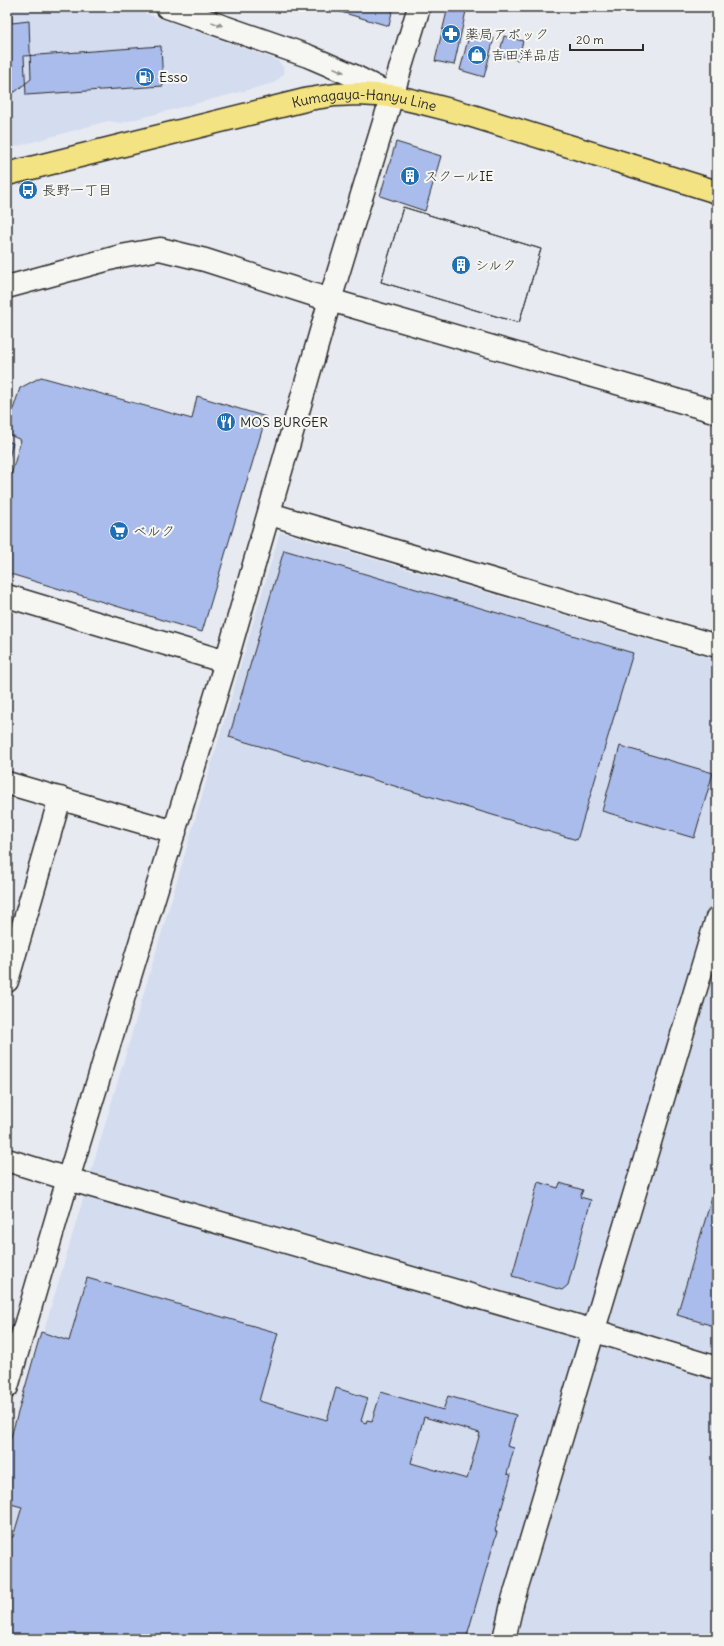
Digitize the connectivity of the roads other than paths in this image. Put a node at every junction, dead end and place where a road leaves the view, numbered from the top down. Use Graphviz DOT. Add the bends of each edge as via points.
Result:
graph roads {
  1 [pos="167,7"];
  2 [pos="419,7"];
  3 [pos="392,96"];
  4 [pos="7,174"];
  5 [pos="717,192"];
  6 [pos="7,287"];
  7 [pos="330,300"];
  8 [pos="717,412"];
  9 [pos="270,514"];
  10 [pos="7,596"];
  11 [pos="717,646"];
  12 [pos="226,662"];
  13 [pos="7,783"];
  14 [pos="60,798"];
  15 [pos="175,832"];
  16 [pos="717,918"];
  17 [pos="7,981"];
  18 [pos="7,1160"];
  19 [pos="68,1179"];
  20 [pos="595,1331"];
  21 [pos="717,1368"];
  22 [pos="7,1387"];
  23 [pos="504,1639"];
  1 -- 3 [label="street, one-way" via="308,56"];
  2 -- 3 [label="street"];
  3 -- 4 [label="main road, Kumagaya-Hanyu Line" via="358,94 309,99"];
  3 -- 5 [label="main road, Kumagaya-Hanyu Line" via="466,114"];
  3 -- 7 [label="street"];
  6 -- 7 [label="street" via="122,256 160,249 204,260"];
  7 -- 8 [label="street"];
  7 -- 9 [label="street"];
  9 -- 11 [label="street"];
  9 -- 12 [label="street"];
  10 -- 12 [label="street"];
  12 -- 15 [label="street"];
  13 -- 14 [label="street"];
  14 -- 15 [label="street"];
  14 -- 17 [label="street"];
  15 -- 19 [label="street"];
  16 -- 20 [label="street"];
  18 -- 19 [label="street"];
  19 -- 20 [label="street"];
  19 -- 22 [label="street"];
  20 -- 21 [label="street"];
  20 -- 23 [label="street" via="515,1593"];
}
